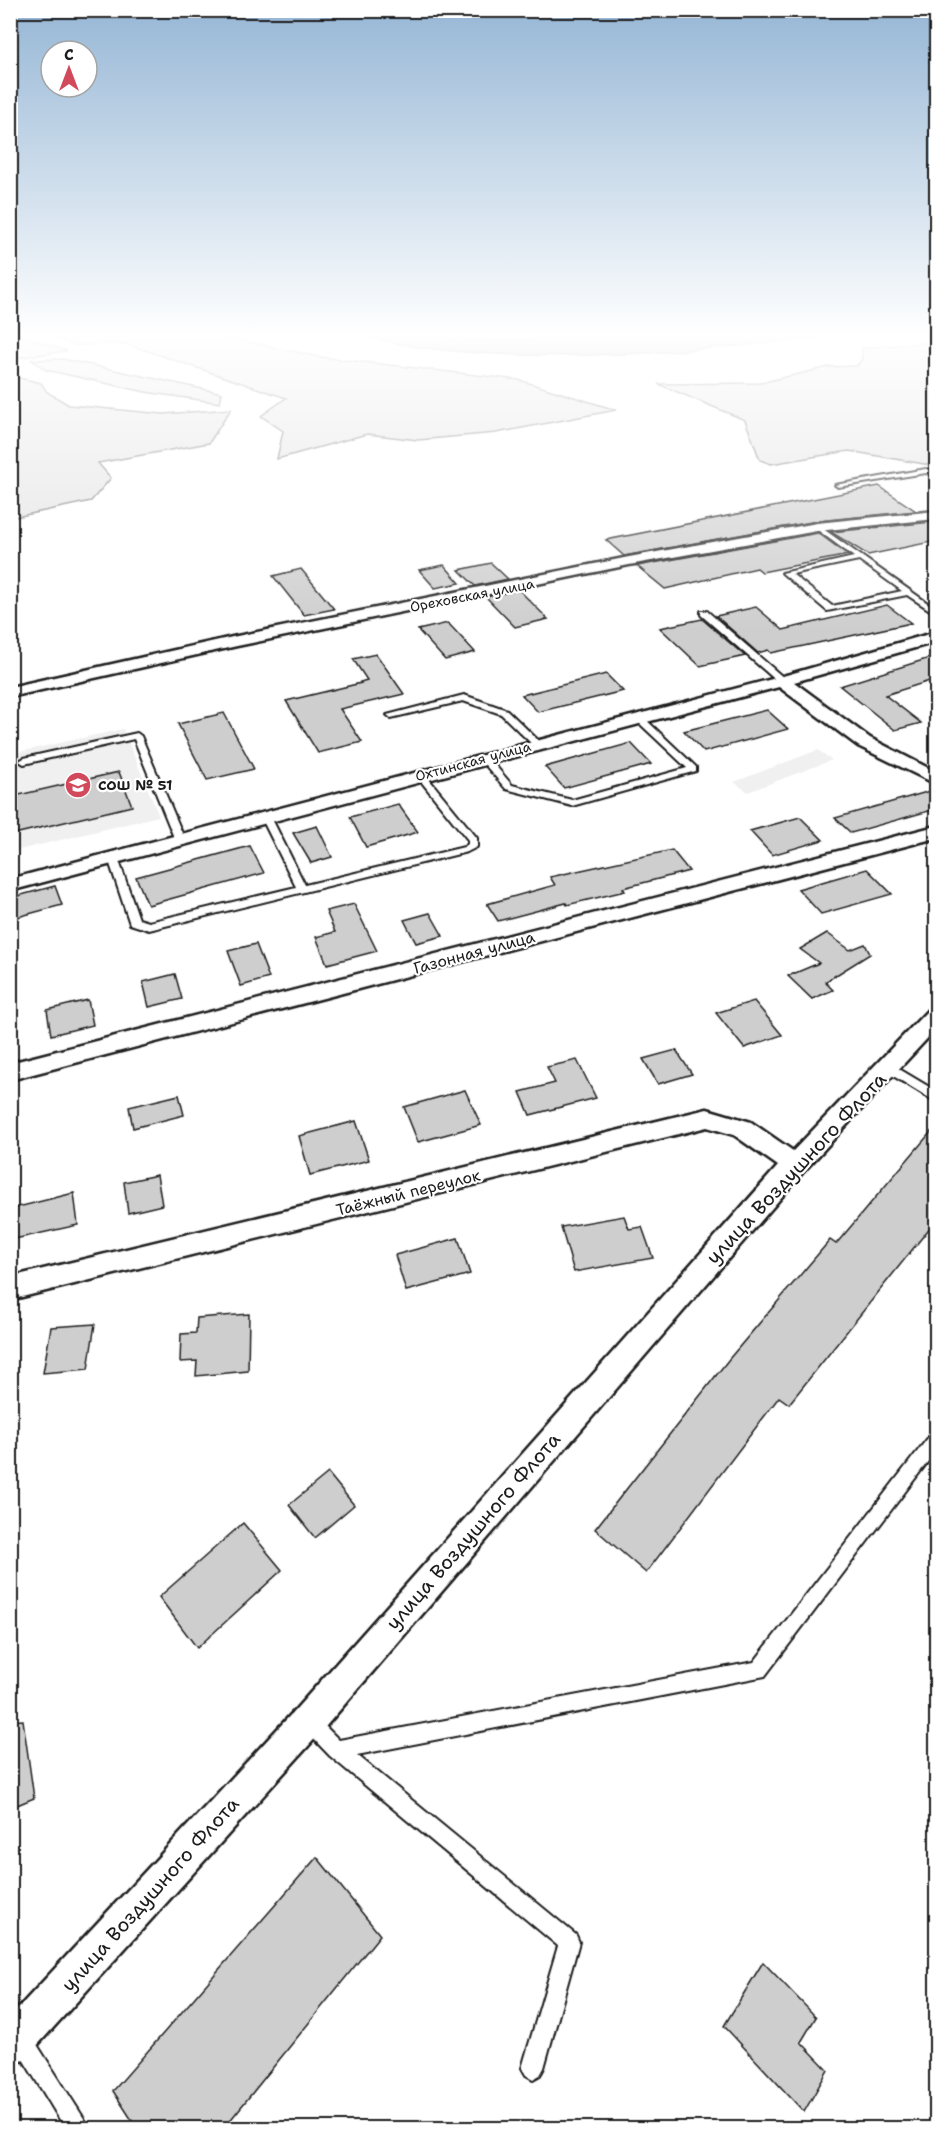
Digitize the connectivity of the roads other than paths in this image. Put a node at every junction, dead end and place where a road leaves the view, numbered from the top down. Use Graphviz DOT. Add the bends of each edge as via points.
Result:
graph roads {
  1 [pos="936,474"];
  2 [pos="838,485"];
  3 [pos="936,515"];
  4 [pos="817,527"];
  5 [pos="860,558"];
  6 [pos="909,592"];
  7 [pos="936,612"];
  8 [pos="704,613"];
  9 [pos="936,637"];
  10 [pos="782,681"];
  11 [pos="10,692"];
  12 [pos="391,715"];
  13 [pos="639,718"];
  14 [pos="537,744"];
  15 [pos="484,758"];
  16 [pos="24,760"];
  17 [pos="421,775"];
  18 [pos="936,779"];
  19 [pos="266,817"];
  20 [pos="936,832"];
  21 [pos="180,840"];
  22 [pos="113,858"];
  23 [pos="10,885"];
  24 [pos="302,889"];
  25 [pos="936,1017"];
  26 [pos="889,1068"];
  27 [pos="10,1072"];
  28 [pos="936,1097"];
  29 [pos="794,1165"];
  30 [pos="10,1289"];
  31 [pos="936,1439"];
  32 [pos="308,1721"];
  33 [pos="336,1750"];
  34 [pos="15,2041"];
  35 [pos="533,2068"];
  36 [pos="77,2128"];
  1 -- 2 [label="lane" via="926,471"];
  3 -- 4 [label="street, Ореховская улица"];
  4 -- 5 [label="lane"];
  4 -- 11 [label="street, Ореховская улица" via="237,641"];
  5 -- 6 [label="lane"];
  5 -- 6 [label="lane" via="786,573 830,609"];
  6 -- 7 [label="lane"];
  8 -- 10 [label="lane"];
  9 -- 10 [label="street, Охтинская улица"];
  10 -- 13 [label="street, Охтинская улица"];
  10 -- 18 [label="street" via="864,741"];
  12 -- 14 [label="lane" via="465,698 504,712"];
  13 -- 14 [label="street, Охтинская улица"];
  13 -- 15 [label="lane" via="693,769 572,803 509,787"];
  14 -- 15 [label="street, Охтинская улица"];
  15 -- 17 [label="street, Охтинская улица"];
  16 -- 21 [label="lane" via="137,736"];
  17 -- 19 [label="street, Охтинская улица"];
  17 -- 24 [label="lane" via="472,845"];
  19 -- 21 [label="street, Охтинская улица"];
  19 -- 24 [label="lane"];
  20 -- 27 [label="street, Газонная улица"];
  21 -- 22 [label="street, Охтинская улица"];
  22 -- 23 [label="street, Охтинская улица"];
  22 -- 24 [label="lane" via="134,921 140,925"];
  25 -- 26 [label="street, улица Воздушного Флота"];
  26 -- 28 [label="lane"];
  26 -- 29 [label="street, улица Воздушного Флота"];
  29 -- 30 [label="street, Таёжный переулок" via="741,1127 707,1118"];
  29 -- 32 [label="street, улица Воздушного Флота"];
  31 -- 33 [label="lane" via="759,1670"];
  32 -- 33 [label="lane"];
  32 -- 34 [label="street, улица Воздушного Флота"];
  33 -- 35 [label="lane" via="568,1942"];
  34 -- 36 [label="lane"];
}
